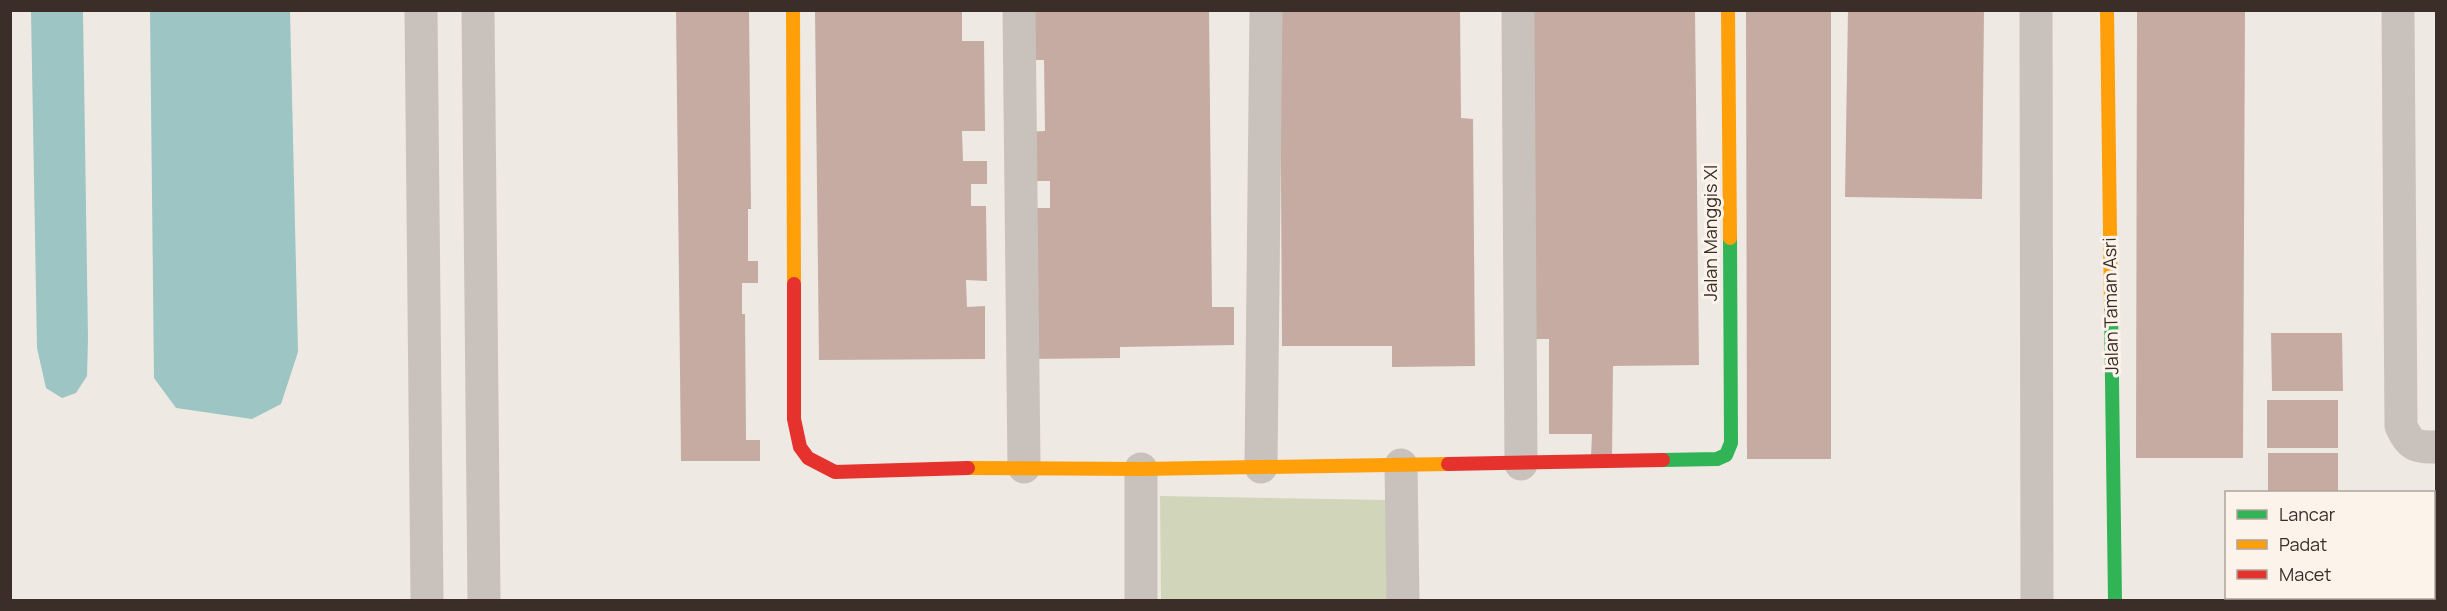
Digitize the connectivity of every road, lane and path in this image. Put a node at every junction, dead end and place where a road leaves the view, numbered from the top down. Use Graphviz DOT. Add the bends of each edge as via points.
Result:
graph roads {
  1 [pos="421,10"];
  2 [pos="478,10"];
  3 [pos="793,10"];
  4 [pos="1019,10"];
  5 [pos="1266,10"];
  6 [pos="1518,10"];
  7 [pos="1728,10"];
  8 [pos="2036,10"];
  9 [pos="2107,10"];
  10 [pos="2398,10"];
  11 [pos="2436,447"];
  12 [pos="1521,464"];
  13 [pos="1401,465"];
  14 [pos="1024,467"];
  15 [pos="1261,467"];
  16 [pos="1141,469"];
  17 [pos="427,600"];
  18 [pos="484,600"];
  19 [pos="1141,600"];
  20 [pos="1403,600"];
  21 [pos="2037,600"];
  22 [pos="2115,600"];
  1 -- 17 [label="street"];
  2 -- 18 [label="street"];
  3 -- 14 [label="street" via="794,418 800,450 815,465 835,472"];
  4 -- 14 [label="street"];
  5 -- 15 [label="street"];
  6 -- 12 [label="street"];
  7 -- 12 [label="street, Jalan Manggis XI" via="1731,443 1726,455 1717,459"];
  8 -- 21 [label="street"];
  9 -- 22 [label="street, Jalan Taman Asri"];
  10 -- 11 [label="street" via="2401,426 2407,440 2419,447"];
  12 -- 13 [label="street"];
  13 -- 15 [label="street"];
  13 -- 20 [label="street"];
  14 -- 16 [label="street"];
  15 -- 16 [label="street"];
  16 -- 19 [label="street"];
}
